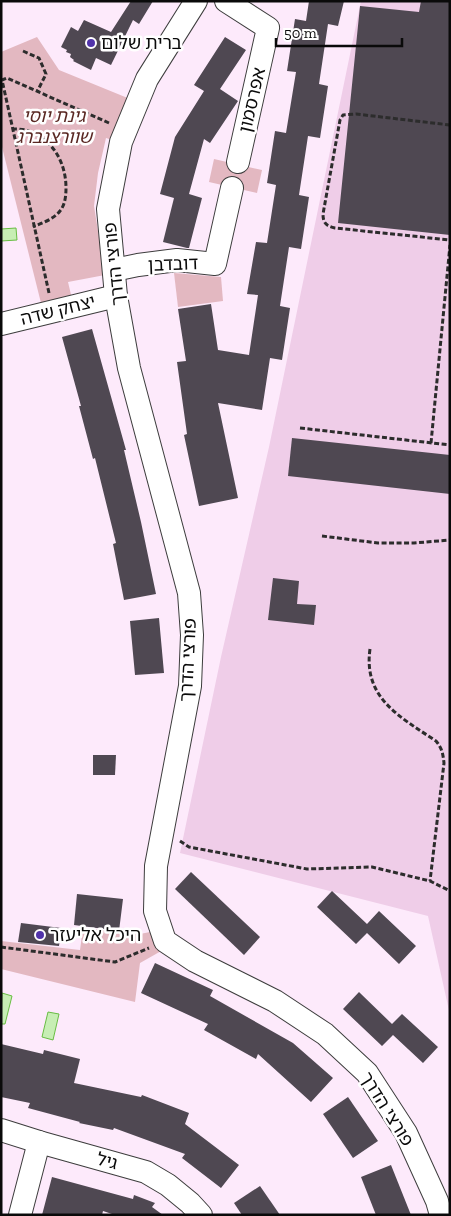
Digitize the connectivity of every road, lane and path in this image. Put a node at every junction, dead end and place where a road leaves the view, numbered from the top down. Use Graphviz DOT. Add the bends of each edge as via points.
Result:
graph roads {
  1 [pos="196,1"];
  2 [pos="226,1"];
  3 [pos="22,51"];
  4 [pos="37,92"];
  5 [pos="450,125"];
  6 [pos="12,129"];
  7 [pos="126,130"];
  8 [pos="238,162"];
  9 [pos="232,188"];
  10 [pos="33,227"];
  11 [pos="450,240"];
  12 [pos="450,245"];
  13 [pos="114,270"];
  14 [pos="116,296"];
  15 [pos="53,311"];
  16 [pos="1,324"];
  17 [pos="300,428"];
  18 [pos="431,443"];
  19 [pos="450,445"];
  20 [pos="322,536"];
  21 [pos="450,540"];
  22 [pos="370,649"];
  23 [pos="163,830"];
  24 [pos="430,881"];
  25 [pos="450,891"];
  26 [pos="166,941"];
  27 [pos="1,947"];
  28 [pos="1,1130"];
  29 [pos="39,1142"];
  30 [pos="20,1215"];
  31 [pos="201,1215"];
  32 [pos="441,1215"];
  1 -- 7 [label="street, פורצי הדרך" via="147,79"];
  2 -- 8 [label="street, אפרסמון" via="268,28"];
  3 -- 4 [label="path" via="39,58 46,74"];
  4 -- 6 [label="path" via="7,78 2,80"];
  4 -- 7 [label="path"];
  5 -- 11 [label="path" via="343,115 323,214 323,222 335,228"];
  6 -- 10 [label="path"];
  6 -- 10 [label="path" via="31,131 52,147 66,177 65,200 60,210"];
  7 -- 13 [label="street, פורצי הדרך" via="108,209"];
  9 -- 13 [label="street, דובדבן" via="215,264 177,260"];
  10 -- 15 [label="path"];
  12 -- 18 [label="path"];
  13 -- 14 [label="street, פורצי הדרך"];
  14 -- 15 [label="street, יצחק שדה"];
  14 -- 23 [label="street, פורצי הדרך" via="129,368 189,593 192,635 190,686"];
  15 -- 16 [label="street, יצחק שדה"];
  17 -- 18 [label="path"];
  18 -- 19 [label="path"];
  20 -- 21 [label="path" via="378,543"];
  22 -- 24 [label="path" via="370,673 384,704 436,741 444,756"];
  23 -- 24 [label="path" via="189,847 307,869 372,867"];
  23 -- 26 [label="street, פורצי הדרך" via="156,866 155,911"];
  24 -- 25 [label="path"];
  26 -- 27 [label="path" via="115,962"];
  26 -- 32 [label="street, פורצי הדרך" via="195,961 275,1001 325,1034 367,1072 406,1133"];
  28 -- 29 [label="street, גיל"];
  29 -- 30 [label="street"];
  29 -- 31 [label="street, גיל" via="146,1172 168,1185"];
}
